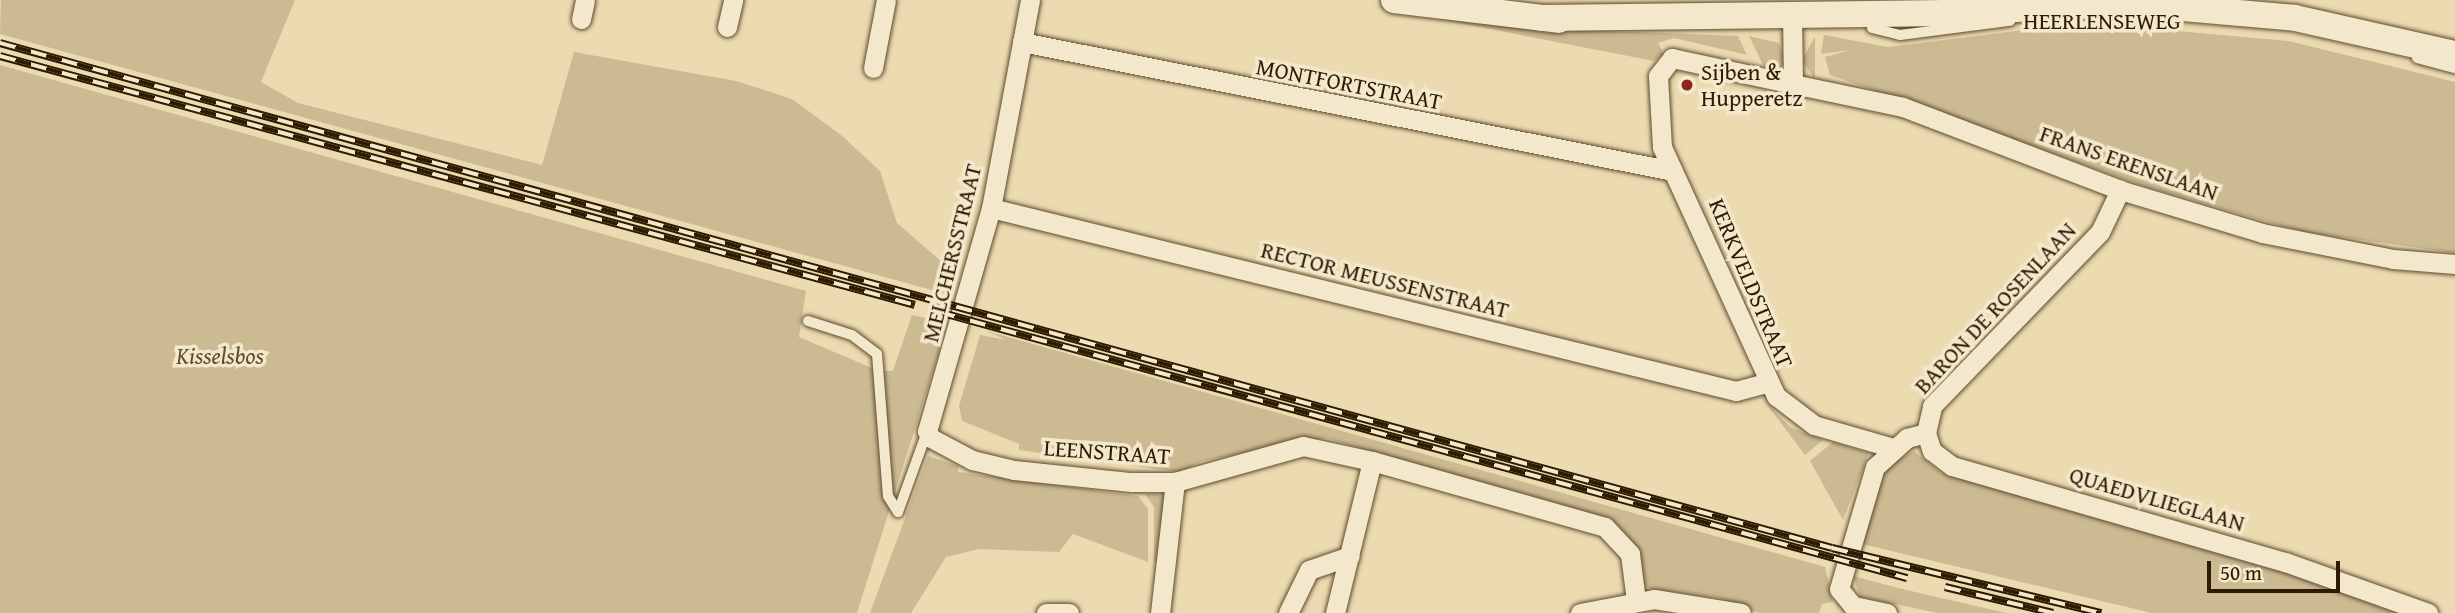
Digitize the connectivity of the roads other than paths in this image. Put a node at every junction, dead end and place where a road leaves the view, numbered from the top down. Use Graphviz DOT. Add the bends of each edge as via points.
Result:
graph roads {
  1 [pos="733,0"];
  2 [pos="886,0"];
  3 [pos="1030,0"];
  4 [pos="1394,0"];
  5 [pos="1944,13"];
  6 [pos="1792,22"];
  7 [pos="727,27"];
  8 [pos="1872,28"];
  9 [pos="1022,42"];
  10 [pos="2455,54"];
  11 [pos="1662,66"];
  12 [pos="873,68"];
  13 [pos="2455,68"];
  14 [pos="1793,84"];
  15 [pos="1668,170"];
  16 [pos="2120,190"];
  17 [pos="991,208"];
  18 [pos="2455,264"];
  19 [pos="808,321"];
  20 [pos="1766,383"];
  21 [pos="927,431"];
  22 [pos="1926,433"];
  23 [pos="1892,448"];
  24 [pos="1372,461"];
  25 [pos="1175,482"];
  26 [pos="1350,556"];
  27 [pos="1636,600"];
  28 [pos="1046,613"];
  29 [pos="1069,613"];
  30 [pos="1160,613"];
  31 [pos="1288,613"];
  32 [pos="1335,613"];
  33 [pos="1580,613"];
  34 [pos="1741,613"];
  35 [pos="1887,613"];
  36 [pos="2428,613"];
  1 -- 7 [label="street"];
  2 -- 12 [label="street"];
  3 -- 9 [label="street, MELCHERSSTRAAT"];
  4 -- 6 [label="main road, HEERLENSEWEG" via="1542,18"];
  5 -- 6 [label="main road, HEERLENSEWEG"];
  5 -- 8 [label="main road, HEERLENSEWEG"];
  5 -- 10 [label="main road, HEERLENSEWEG" via="2048,4 2179,5 2332,24"];
  6 -- 8 [label="main road, HEERLENSEWEG"];
  6 -- 14 [label="street"];
  8 -- 13 [label="lane, HEERLENSEWEG" via="1900,35 2026,19 2205,21 2302,33"];
  9 -- 15 [label="street, MONTFORTSTRAAT"];
  9 -- 17 [label="street, MELCHERSSTRAAT"];
  11 -- 14 [label="street, FRANS ERENSLAAN" via="1679,58"];
  11 -- 15 [label="street, KERKVELDSTRAAT" via="1657,98"];
  14 -- 16 [label="street, FRANS ERENSLAAN" via="1903,107"];
  15 -- 20 [label="street, KERKVELDSTRAAT" via="1680,180"];
  16 -- 18 [label="street, FRANS ERENSLAAN" via="2330,249"];
  16 -- 22 [label="street, BARON DE ROSENLAAN" via="2100,232 1932,406"];
  17 -- 20 [label="street, RECTOR MEUSSENSTRAAT" via="1736,391"];
  17 -- 21 [label="street, MELCHERSSTRAAT"];
  19 -- 21 [label="lane, MELCHERSSTRAAT" via="852,335 877,354 888,496 898,512"];
  20 -- 23 [label="street, KERKVELDSTRAAT" via="1814,425"];
  21 -- 25 [label="street, LEENSTRAAT" via="939,446 1014,470"];
  22 -- 23 [label="street, BARON DE ROSENLAAN"];
  22 -- 36 [label="street, QUAEDVLIEGLAAN" via="1932,451 1952,466 2275,559"];
  23 -- 35 [label="street, BARON DE ROSENLAAN" via="1875,467 1856,515 1839,589 1853,606"];
  24 -- 25 [label="street, LEENSTRAAT" via="1303,446"];
  24 -- 26 [label="street"];
  24 -- 27 [label="street, LEENSTRAAT" via="1605,527 1630,554"];
  25 -- 30 [label="street"];
  26 -- 31 [label="street" via="1309,570"];
  26 -- 32 [label="street"];
  27 -- 33 [label="street"];
  27 -- 34 [label="street" via="1690,601"];
  28 -- 29 [label="street"];
}
